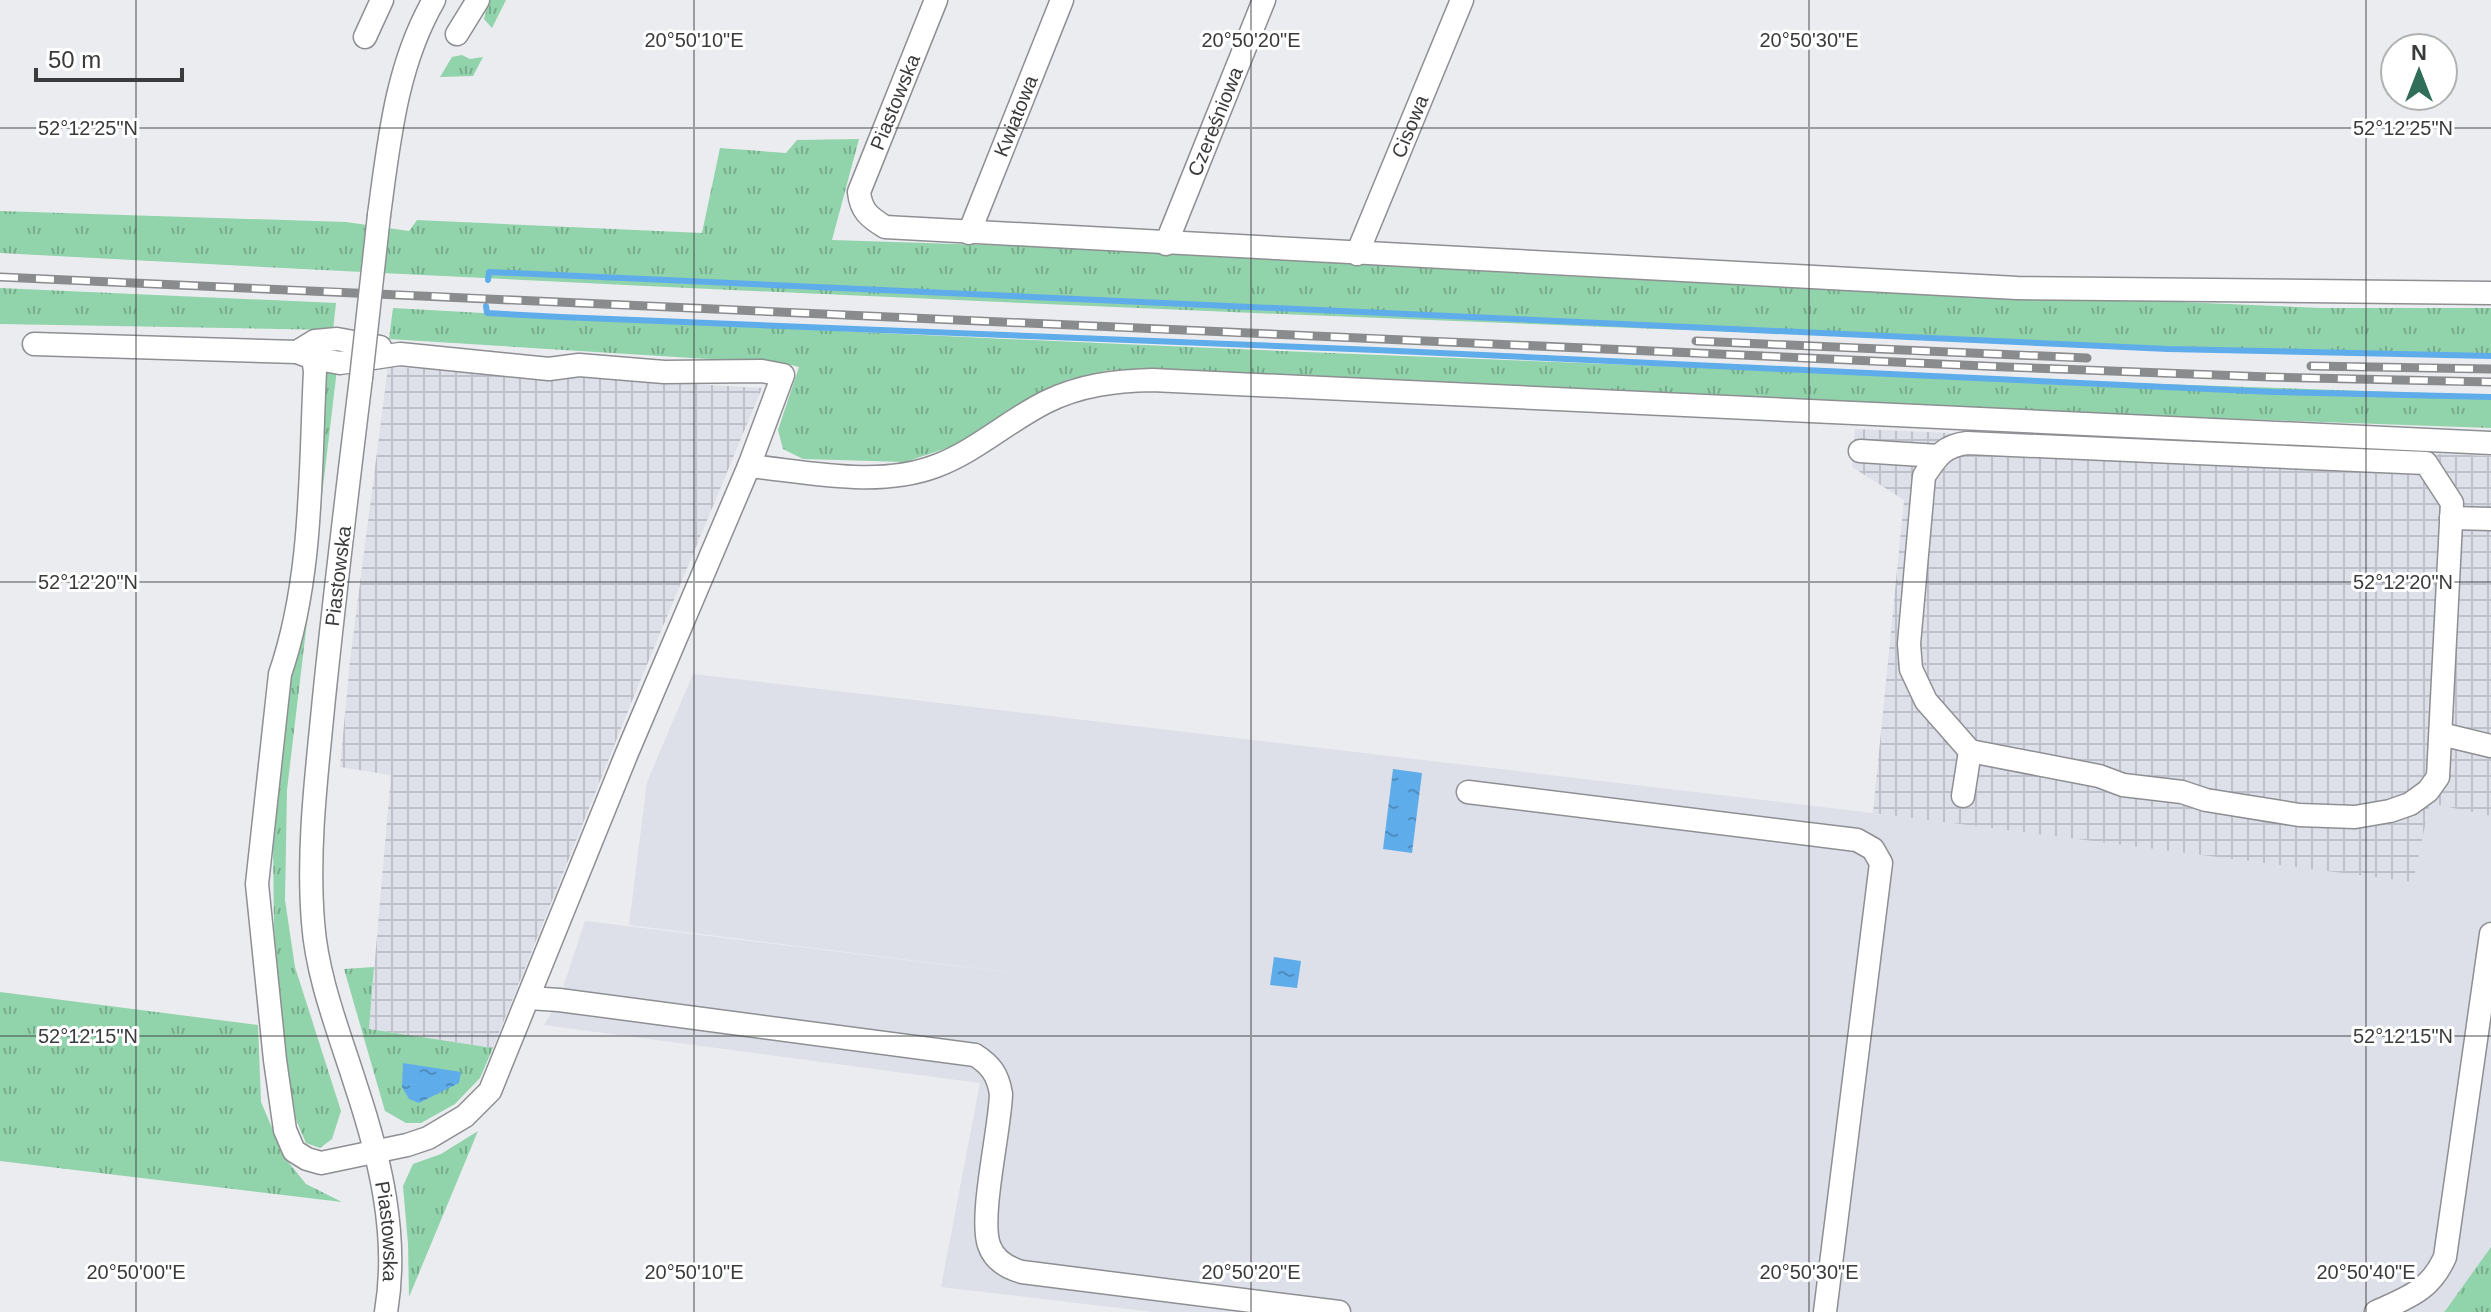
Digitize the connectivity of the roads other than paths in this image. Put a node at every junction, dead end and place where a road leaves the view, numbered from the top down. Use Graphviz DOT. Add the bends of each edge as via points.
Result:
graph roads {
  1 [pos="382,0"];
  2 [pos="434,0"];
  3 [pos="478,0"];
  4 [pos="936,0"];
  5 [pos="1062,0"];
  6 [pos="1264,0"];
  7 [pos="1462,0"];
  8 [pos="457,34"];
  9 [pos="365,37"];
  10 [pos="969,233"];
  11 [pos="1166,244"];
  12 [pos="1357,254"];
  13 [pos="2491,293"];
  14 [pos="34,344"];
  15 [pos="305,355"];
  16 [pos="2491,443"];
  17 [pos="1860,451"];
  18 [pos="1938,456"];
  19 [pos="749,466"];
  20 [pos="2451,518"];
  21 [pos="2491,519"];
  22 [pos="2441,734"];
  23 [pos="2491,746"];
  24 [pos="1970,751"];
  25 [pos="1468,792"];
  26 [pos="1963,796"];
  27 [pos="2491,934"];
  28 [pos="529,998"];
  29 [pos="375,1153"];
  30 [pos="386,1312"];
  31 [pos="1339,1312"];
  32 [pos="1825,1312"];
  33 [pos="2376,1312"];
  1 -- 9 [label="street"];
  2 -- 29 [label="street, Piastowska, bridge" via="411,50 391,126 313,811 313,922 324,984"];
  3 -- 8 [label="street"];
  4 -- 10 [label="street, Piastowska" via="866,172 860,205 885,227"];
  5 -- 10 [label="street, Kwiatowa"];
  6 -- 11 [label="street, Czereśniowa"];
  7 -- 12 [label="street, Cisowa"];
  10 -- 11 [label="street"];
  11 -- 12 [label="street"];
  12 -- 13 [label="street" via="2017,288"];
  14 -- 15 [label="street"];
  15 -- 19 [label="street, Piastowska" via="340,363 400,354 549,369 579,365 783,375"];
  15 -- 29 [label="street" via="315,371 305,552 280,674 257,884 275,1060 285,1130 294,1151 321,1163"];
  16 -- 19 [label="street" via="1152,380 1071,391 964,454 903,474 871,477"];
  17 -- 18 [label="street"];
  18 -- 20 [label="street" via="1967,443 2426,463 2452,503"];
  18 -- 24 [label="street" via="1924,476 1911,669 1926,701"];
  19 -- 28 [label="street, Piastowska"];
  20 -- 21 [label="street"];
  20 -- 22 [label="street"];
  22 -- 23 [label="street"];
  22 -- 24 [label="street" via="2438,777 2428,791 2400,807 2355,817 2229,804"];
  24 -- 26 [label="street"];
  25 -- 32 [label="street" via="1857,840 1873,849 1881,863"];
  27 -- 33 [label="street" via="2445,1257 2422,1290"];
  28 -- 29 [label="street, Piastowska" via="495,1081 476,1108 428,1138"];
  28 -- 31 [label="street" via="975,1055 999,1078 986,1231 1001,1262 1022,1272"];
  29 -- 30 [label="street, Piastowska" via="390,1232"];
}
